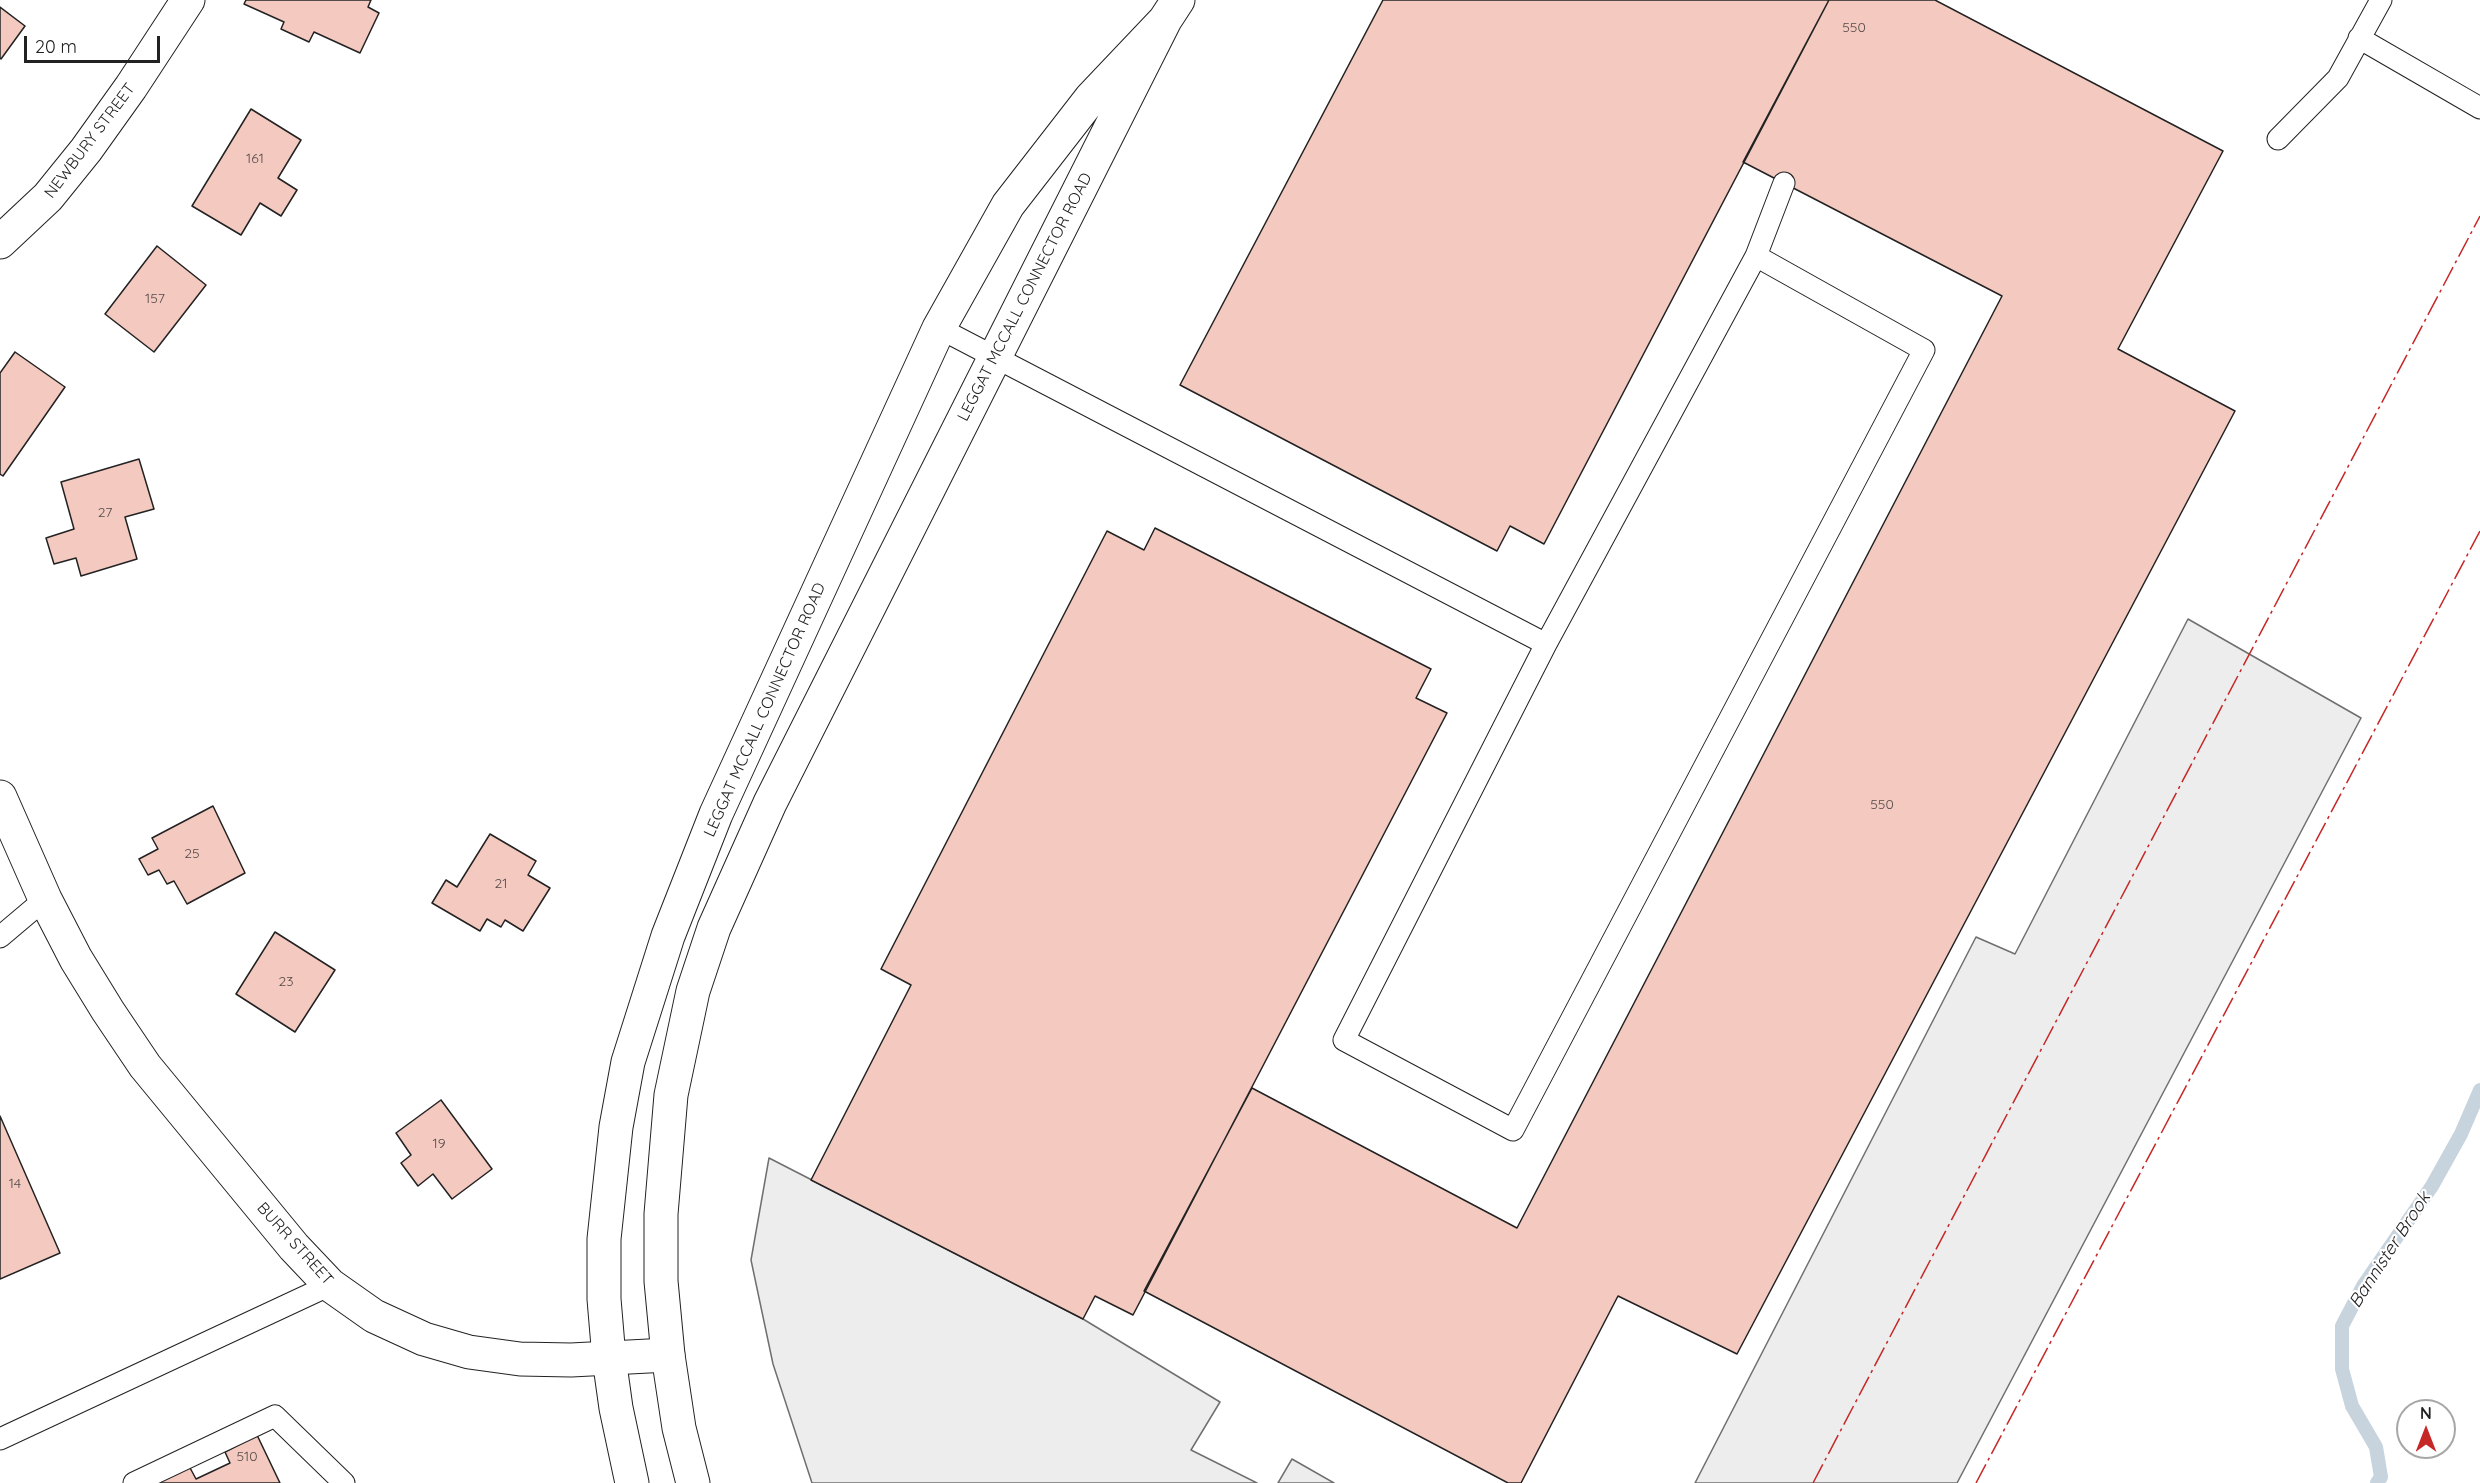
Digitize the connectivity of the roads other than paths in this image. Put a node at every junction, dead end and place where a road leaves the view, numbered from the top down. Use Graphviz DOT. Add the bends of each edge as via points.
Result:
graph roads {
  1 [pos="188,0"];
  2 [pos="2381,0"];
  3 [pos="1172,10"];
  4 [pos="2360,38"];
  5 [pos="2480,108"];
  6 [pos="2278,139"];
  7 [pos="1784,183"];
  8 [pos="0,242"];
  9 [pos="1756,256"];
  10 [pos="939,328"];
  11 [pos="994,358"];
  12 [pos="1546,644"];
  13 [pos="0,797"];
  14 [pos="45,899"];
  15 [pos="0,937"];
  16 [pos="330,1286"];
  17 [pos="668,1355"];
  18 [pos="609,1358"];
  19 [pos="0,1439"];
  20 [pos="134,1483"];
  21 [pos="344,1483"];
  22 [pos="632,1483"];
  23 [pos="693,1483"];
  1 -- 8 [label="street, NEWBURY STREET" via="86,150 48,197"];
  2 -- 4 [label="lane"];
  3 -- 10 [label="street, LEGGAT MCCALL CONNECTOR ROAD" via="1091,98 1015,195"];
  3 -- 11 [label="street, LEGGAT MCCALL CONNECTOR ROAD"];
  4 -- 5 [label="lane"];
  4 -- 6 [label="lane" via="2337,78"];
  7 -- 9 [label="lane"];
  9 -- 12 [label="lane"];
  9 -- 12 [label="lane" via="1924,350 1514,1130 1344,1040"];
  10 -- 11 [label="lane"];
  10 -- 18 [label="street, LEGGAT MCCALL CONNECTOR ROAD" via="716,814 645,1004 628,1062 609,1182 604,1239"];
  11 -- 12 [label="lane"];
  11 -- 17 [label="street, LEGGAT MCCALL CONNECTOR ROAD" via="770,803 714,928 693,991 664,1158 661,1281"];
  13 -- 14 [label="street, BURR STREET"];
  14 -- 15 [label="lane"];
  14 -- 16 [label="street, BURR STREET" via="97,994 145,1066"];
  16 -- 18 [label="street, BURR STREET" via="374,1316 424,1339 469,1352 520,1359"];
  16 -- 19 [label="lane"];
  17 -- 18 [label="street, BURR STREET"];
  17 -- 23 [label="street" via="679,1428"];
  18 -- 22 [label="street, LEGGAT MCCALL CONNECTOR ROAD"];
  20 -- 21 [label="lane" via="275,1416"];
}
